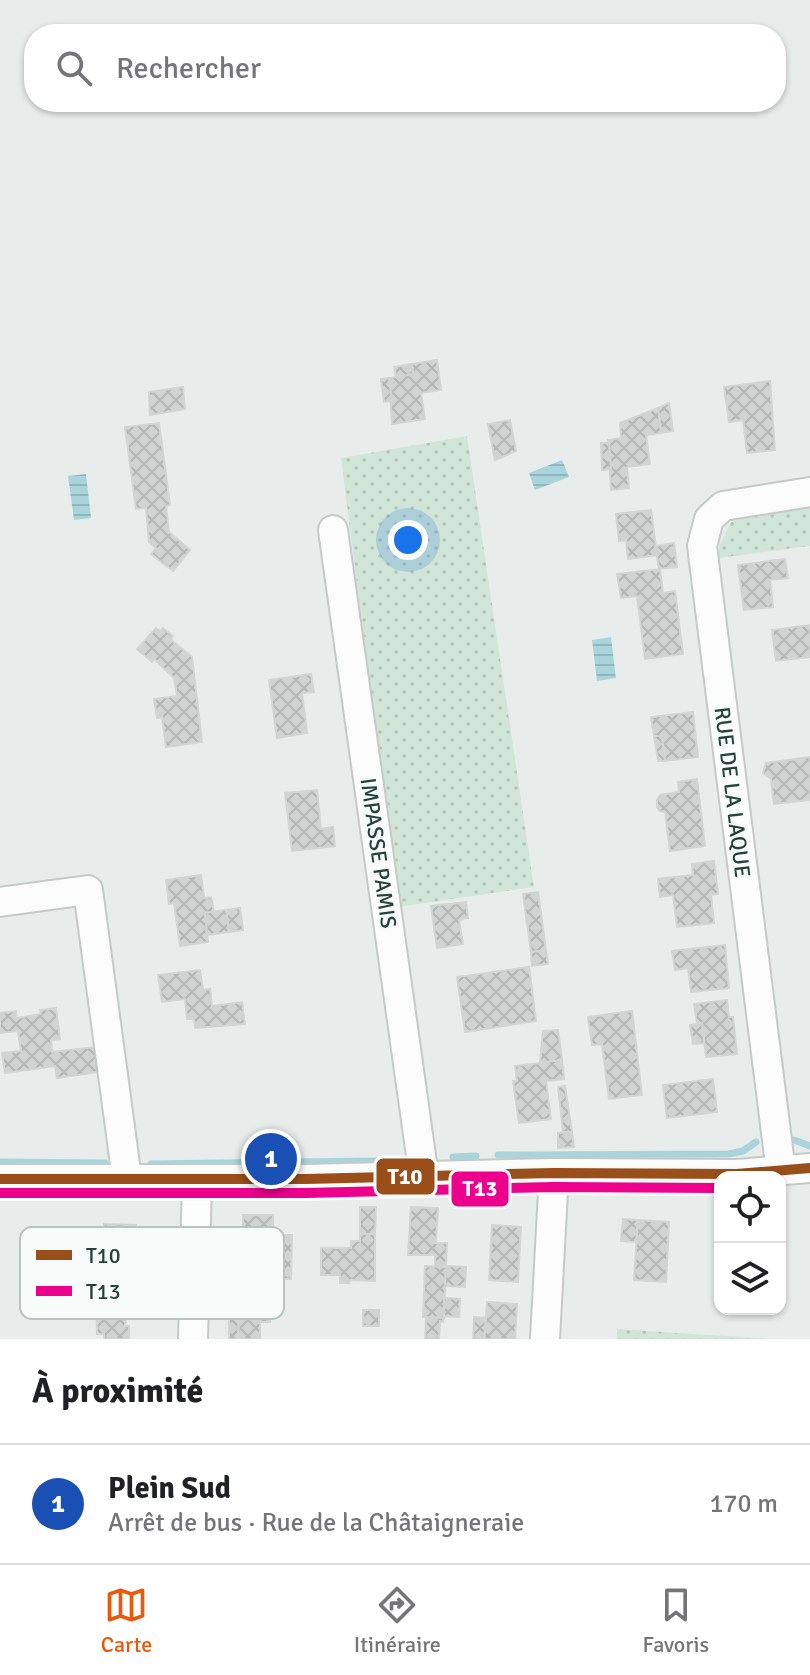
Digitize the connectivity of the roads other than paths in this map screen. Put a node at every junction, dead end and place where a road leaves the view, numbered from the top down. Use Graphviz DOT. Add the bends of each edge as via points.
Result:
graph roads {
  1 [pos="810,492"];
  2 [pos="333,530"];
  3 [pos="0,902"];
  4 [pos="810,1168"];
  5 [pos="778,1171"];
  6 [pos="554,1173"];
  7 [pos="714,1174"];
  8 [pos="424,1177"];
  9 [pos="0,1179"];
  10 [pos="127,1179"];
  11 [pos="197,1179"];
  12 [pos="196,1227"];
  13 [pos="194,1319"];
  14 [pos="193,1339"];
  15 [pos="545,1339"];
  1 -- 5 [label="street, RUE DE LA LAQUE" via="723,506 709,519 702,546"];
  2 -- 8 [label="street, IMPASSE PAMIS"];
  3 -- 10 [label="street" via="88,890"];
  4 -- 5 [label="street"];
  6 -- 7 [label="street"];
  6 -- 8 [label="street"];
  6 -- 15 [label="street"];
  8 -- 11 [label="street"];
  9 -- 10 [label="street"];
  10 -- 11 [label="street"];
  11 -- 12 [label="street"];
  13 -- 14 [label="street"];
}
